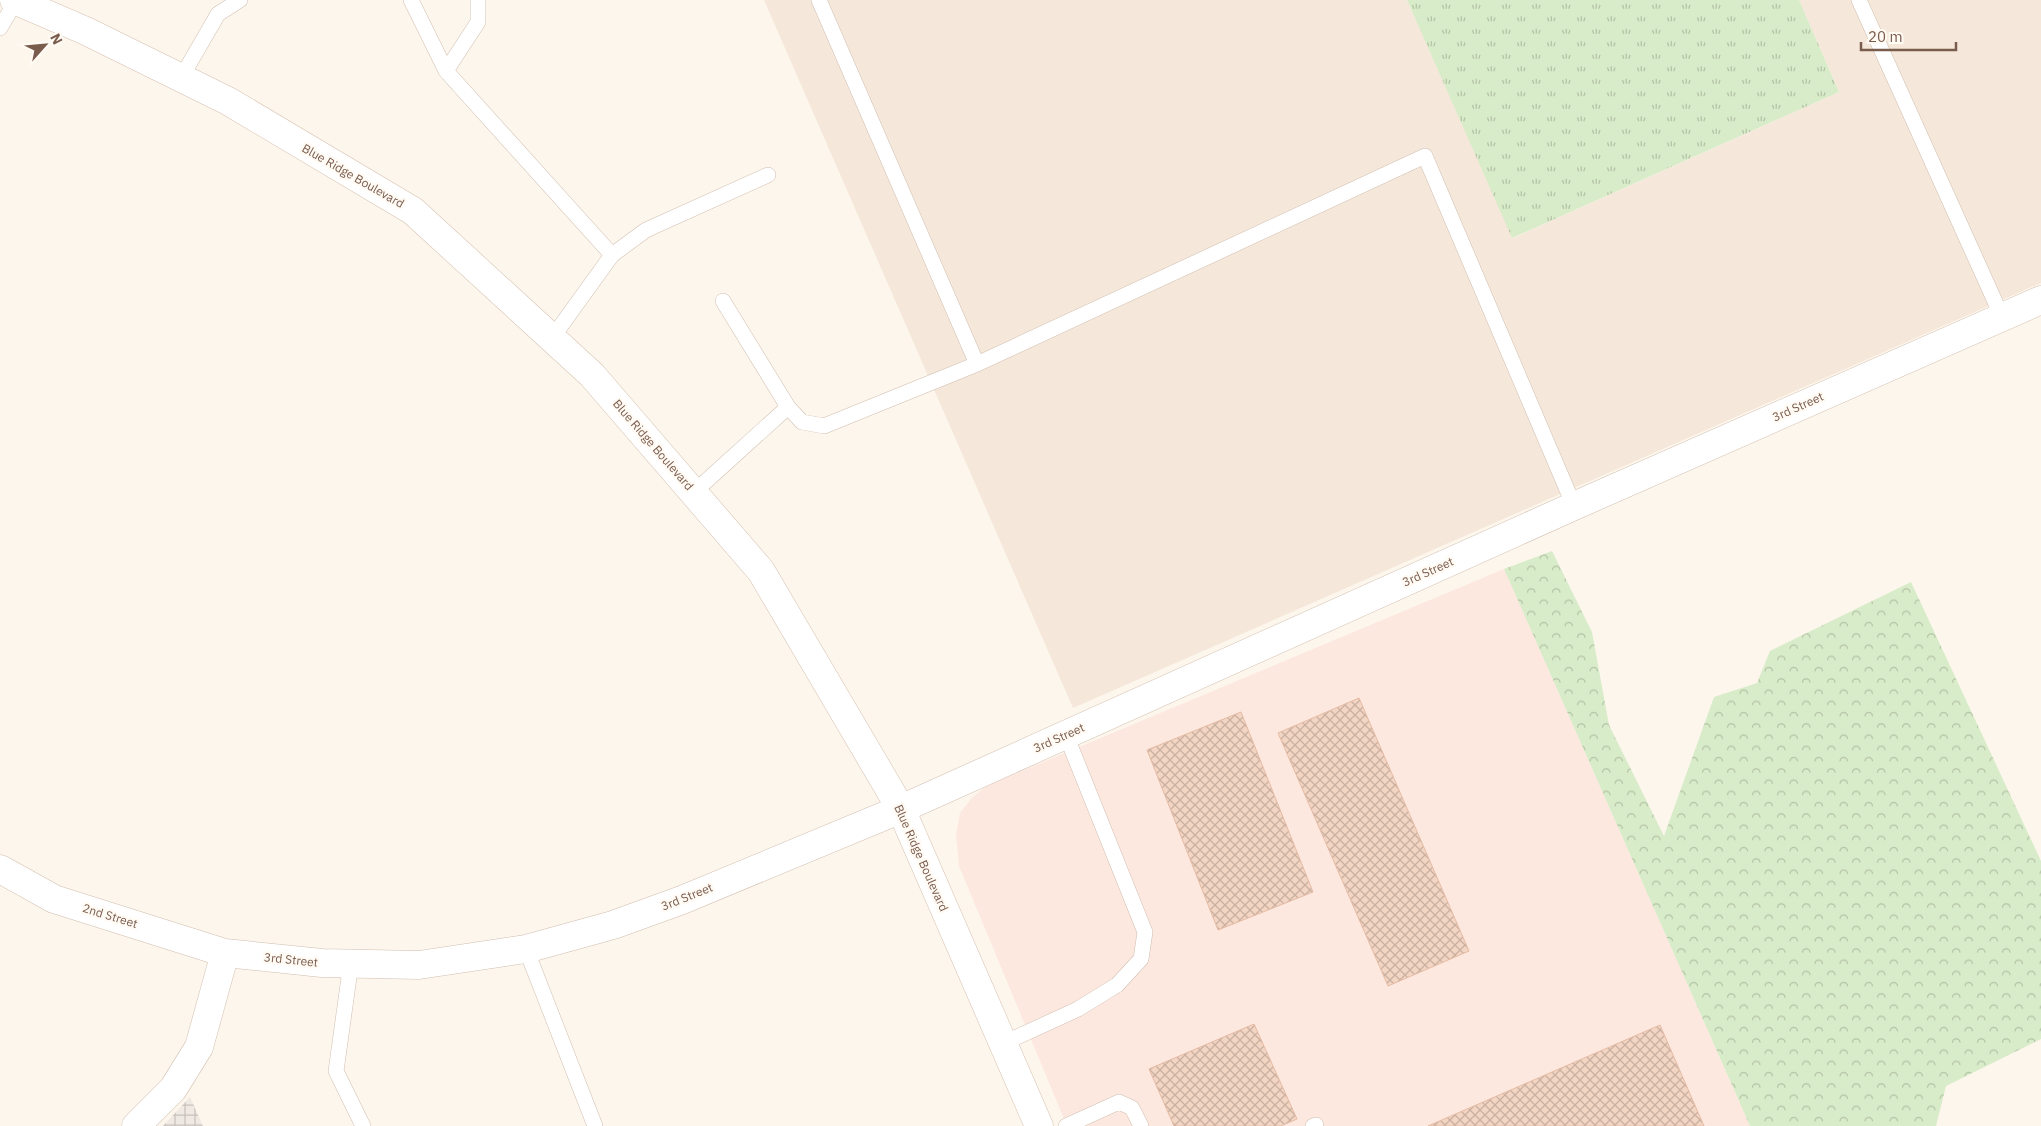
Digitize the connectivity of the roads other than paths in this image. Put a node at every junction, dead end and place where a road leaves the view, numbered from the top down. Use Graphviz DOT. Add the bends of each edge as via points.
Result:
graph roads {
  1 [pos="15,0"];
  2 [pos="240,0"];
  3 [pos="411,0"];
  4 [pos="478,0"];
  5 [pos="819,0"];
  6 [pos="1859,0"];
  7 [pos="0,28"];
  8 [pos="446,71"];
  9 [pos="181,78"];
  10 [pos="768,175"];
  11 [pos="612,255"];
  12 [pos="2041,300"];
  13 [pos="723,301"];
  14 [pos="2002,317"];
  15 [pos="552,338"];
  16 [pos="977,364"];
  17 [pos="788,407"];
  18 [pos="693,493"];
  19 [pos="1574,506"];
  20 [pos="1066,735"];
  21 [pos="902,809"];
  22 [pos="0,868"];
  23 [pos="526,949"];
  24 [pos="225,954"];
  25 [pos="351,963"];
  26 [pos="1002,1044"];
  27 [pos="136,1126"];
  28 [pos="363,1126"];
  29 [pos="595,1126"];
  30 [pos="1039,1126"];
  31 [pos="1066,1126"];
  32 [pos="1141,1126"];
  1 -- 7 [label="lane"];
  1 -- 9 [label="street, Blue Ridge Boulevard"];
  2 -- 9 [label="lane" via="218,14"];
  3 -- 8 [label="lane"];
  4 -- 8 [label="lane" via="478,22"];
  5 -- 16 [label="lane"];
  6 -- 14 [label="lane"];
  8 -- 11 [label="lane"];
  9 -- 15 [label="street, Blue Ridge Boulevard" via="228,101 413,211"];
  10 -- 11 [label="lane" via="646,230"];
  11 -- 15 [label="lane"];
  12 -- 14 [label="street, 3rd Street"];
  13 -- 17 [label="lane"];
  14 -- 19 [label="street, 3rd Street"];
  15 -- 18 [label="street, Blue Ridge Boulevard" via="592,375"];
  16 -- 17 [label="lane" via="824,426 802,422"];
  16 -- 19 [label="lane" via="1425,156"];
  17 -- 18 [label="lane"];
  18 -- 21 [label="street, Blue Ridge Boulevard" via="761,571"];
  19 -- 20 [label="street, 3rd Street"];
  20 -- 21 [label="street, 3rd Street"];
  20 -- 26 [label="lane" via="1145,932 1141,959 1117,985 1078,1009"];
  21 -- 23 [label="street, 3rd Street" via="613,926"];
  21 -- 26 [label="street, Blue Ridge Boulevard"];
  22 -- 24 [label="street, 2nd Street" via="54,899"];
  23 -- 25 [label="street, 3rd Street" via="419,965"];
  23 -- 29 [label="lane"];
  24 -- 25 [label="street, 3rd Street"];
  24 -- 27 [label="street" via="199,1047 173,1089"];
  25 -- 28 [label="lane" via="336,1071"];
  26 -- 30 [label="street, Blue Ridge Boulevard"];
  31 -- 32 [label="lane" via="1119,1102 1132,1108"];
}
